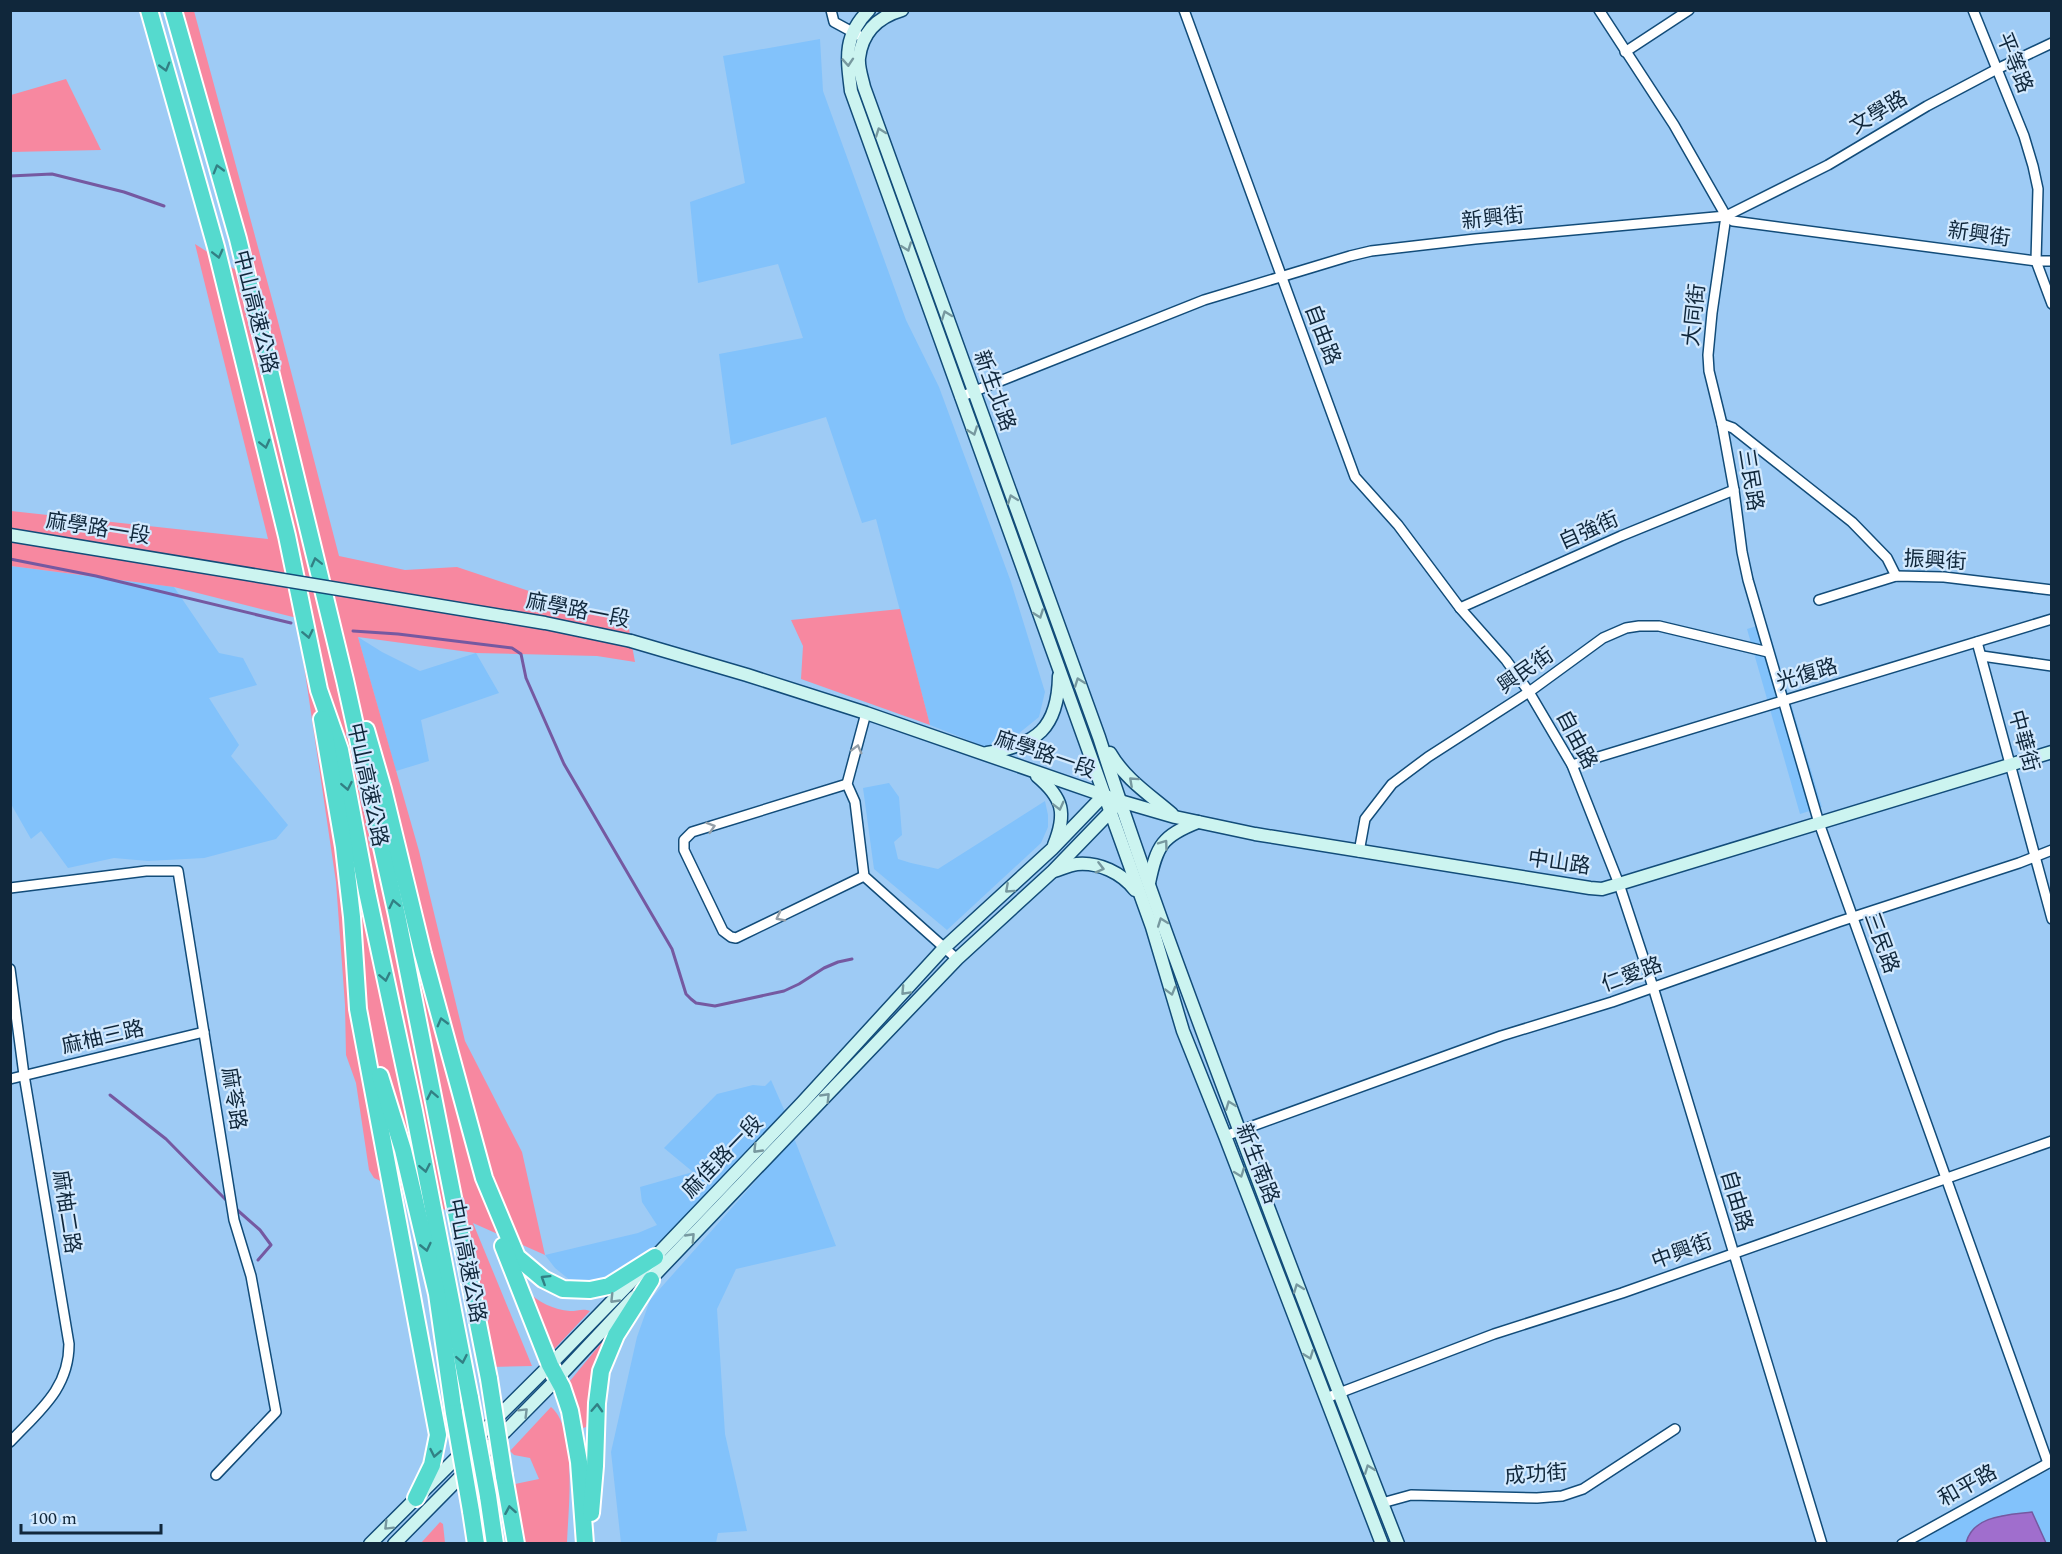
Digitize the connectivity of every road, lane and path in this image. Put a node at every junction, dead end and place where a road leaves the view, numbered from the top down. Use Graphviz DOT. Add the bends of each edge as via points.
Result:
graph roads {
  1 [pos="149,10"];
  2 [pos="173,10"];
  3 [pos="831,10"];
  4 [pos="869,10"];
  5 [pos="902,10"];
  6 [pos="1184,10"];
  7 [pos="1599,10"];
  8 [pos="1689,10"];
  9 [pos="1973,10"];
  10 [pos="852,32"];
  11 [pos="864,39"];
  12 [pos="2052,43"];
  13 [pos="1625,52"];
  14 [pos="1997,69"];
  15 [pos="1726,216"];
  16 [pos="2036,261"];
  17 [pos="2052,261"];
  18 [pos="1280,276"];
  19 [pos="2052,304"];
  20 [pos="974,393"];
  21 [pos="960,397"];
  22 [pos="1722,424"];
  23 [pos="1734,490"];
  24 [pos="10,535"];
  25 [pos="1896,576"];
  26 [pos="2052,590"];
  27 [pos="1819,600"];
  28 [pos="1460,608"];
  29 [pos="2052,619"];
  30 [pos="1977,642"];
  31 [pos="1768,652"];
  32 [pos="1982,656"];
  33 [pos="2052,666"];
  34 [pos="1059,668"];
  35 [pos="345,680"];
  36 [pos="320,690"];
  37 [pos="1529,692"];
  38 [pos="1783,701"];
  39 [pos="867,713"];
  40 [pos="1100,737"];
  41 [pos="2052,752"];
  42 [pos="984,754"];
  43 [pos="2011,764"];
  44 [pos="1572,765"];
  45 [pos="1032,771"];
  46 [pos="847,784"];
  47 [pos="1103,796"];
  48 [pos="1120,801"];
  49 [pos="1109,813"];
  50 [pos="1175,817"];
  51 [pos="1199,821"];
  52 [pos="1819,823"];
  53 [pos="1052,849"];
  54 [pos="2052,850"];
  55 [pos="1359,852"];
  56 [pos="2034,858"];
  57 [pos="1053,871"];
  58 [pos="864,876"];
  59 [pos="1149,884"];
  60 [pos="1619,884"];
  61 [pos="10,888"];
  62 [pos="1140,895"];
  63 [pos="1852,918"];
  64 [pos="2052,919"];
  65 [pos="944,948"];
  66 [pos="957,959"];
  67 [pos="10,969"];
  68 [pos="1653,987"];
  69 [pos="358,1009"];
  70 [pos="204,1032"];
  71 [pos="24,1075"];
  72 [pos="10,1078"];
  73 [pos="1239,1131"];
  74 [pos="1226,1136"];
  75 [pos="2052,1141"];
  76 [pos="1945,1178"];
  77 [pos="484,1179"];
  78 [pos="1733,1253"];
  79 [pos="655,1257"];
  80 [pos="651,1280"];
  81 [pos="553,1372"];
  82 [pos="1340,1393"];
  83 [pos="1326,1398"];
  84 [pos="1675,1429"];
  85 [pos="10,1442"];
  86 [pos="2050,1462"];
  87 [pos="216,1475"];
  88 [pos="416,1498"];
  89 [pos="1382,1503"];
  90 [pos="370,1544"];
  91 [pos="394,1544"];
  92 [pos="476,1544"];
  93 [pos="495,1544"];
  94 [pos="516,1544"];
  95 [pos="587,1544"];
  96 [pos="1382,1544"];
  97 [pos="1398,1544"];
  98 [pos="1822,1544"];
  99 [pos="1902,1544"];
  1 -- 36 [label="highway, 中山高速公路, one-way" via="216,247 287,536"];
  35 -- 2 [label="highway, 中山高速公路, one-way" via="237,239"];
  3 -- 10 [label="street" via="834,22"];
  4 -- 10 [label="main road, 新生北路"];
  5 -- 11 [label="main road" via="880,20"];
  6 -- 18 [label="street, 自由路"];
  7 -- 13 [label="street"];
  8 -- 13 [label="street"];
  9 -- 14 [label="street, 平等路"];
  10 -- 11 [label="street"];
  10 -- 21 [label="main road, 新生北路, one-way" via="847,54 851,91"];
  20 -- 11 [label="main road, 新生北路, one-way" via="864,87 859,59"];
  12 -- 14 [label="street, 文學路"];
  13 -- 15 [label="street" via="1674,125"];
  14 -- 15 [label="street, 文學路" via="1927,105 1828,165"];
  14 -- 16 [label="street, 平等路" via="2024,136 2035,177"];
  15 -- 16 [label="street, 新興街"];
  15 -- 18 [label="street, 新興街" via="1371,251"];
  15 -- 22 [label="street, 大同街" via="1708,355"];
  16 -- 17 [label="street, 新興街"];
  16 -- 19 [label="street, 平等路"];
  18 -- 20 [label="street, 新興街" via="1204,300"];
  18 -- 28 [label="street, 自由路" via="1355,477 1398,525"];
  20 -- 21 [label="street, 新興街"];
  40 -- 20 [label="main road, 新生北路, one-way"];
  21 -- 34 [label="main road, 新生北路, one-way"];
  22 -- 23 [label="street, 三民路"];
  22 -- 25 [label="street" via="1733,428 1852,522 1887,558"];
  23 -- 28 [label="street, 自強街"];
  23 -- 31 [label="street, 三民路" via="1742,552"];
  24 -- 39 [label="main road, 麻學路一段, bridge" via="545,623 631,641"];
  25 -- 26 [label="street, 振興街" via="1944,577"];
  25 -- 27 [label="street, 振興街"];
  28 -- 37 [label="street, 自由路"];
  29 -- 30 [label="street, 光復路"];
  30 -- 32 [label="street, 中華街"];
  30 -- 38 [label="street, 光復路"];
  31 -- 37 [label="street, 興民街" via="1670,628 1626,628 1603,638"];
  31 -- 38 [label="street, 三民路"];
  32 -- 33 [label="street"];
  32 -- 43 [label="street, 中華街"];
  34 -- 42 [label="main road" via="1059,694 1045,728 1018,746"];
  34 -- 47 [label="main road, 新生北路"];
  77 -- 35 [label="highway, one-way" via="383,789 364,722"];
  94 -- 35 [label="highway, 中山高速公路, one-way, bridge" via="489,1379 397,915"];
  36 -- 69 [label="highway" via="323,732 344,847"];
  36 -- 93 [label="highway, 中山高速公路, one-way, bridge" via="340,750 414,1111"];
  37 -- 44 [label="street, 自由路"];
  37 -- 55 [label="street, 興民街" via="1392,784 1365,819"];
  38 -- 44 [label="street, 光復路"];
  38 -- 52 [label="street, 三民路"];
  39 -- 42 [label="main road, 麻學路一段"];
  46 -- 39 [label="street, one-way"];
  40 -- 48 [label="main road, 新生北路"];
  50 -- 40 [label="main road, one-way" via="1117,766"];
  41 -- 43 [label="main road, 中山路"];
  42 -- 45 [label="main road, 麻學路一段"];
  43 -- 52 [label="main road, 中山路"];
  43 -- 56 [label="street, 中華街"];
  44 -- 60 [label="street, 自由路"];
  45 -- 47 [label="main road, 麻學路一段"];
  45 -- 53 [label="main road, one-way" via="1050,787 1061,805 1059,831"];
  46 -- 58 [label="street" via="855,802"];
  58 -- 46 [label="street, one-way" via="736,938 723,931 684,850 684,840 692,832"];
  47 -- 48 [label="main road, 麻學路一段"];
  47 -- 49 [label="main road, 新生南路"];
  47 -- 53 [label="main road, 麻佳路一段"];
  48 -- 49 [label="main road, 麻佳路一段"];
  48 -- 50 [label="main road, 中山路"];
  48 -- 59 [label="main road, 新生南路"];
  49 -- 57 [label="main road, 麻佳路一段"];
  49 -- 62 [label="main road, 新生南路"];
  50 -- 51 [label="main road, 中山路"];
  51 -- 55 [label="main road, 中山路"];
  59 -- 51 [label="main road, one-way" via="1162,843 1172,833"];
  52 -- 60 [label="main road, 中山路"];
  52 -- 63 [label="street, 三民路"];
  53 -- 65 [label="main road, 麻佳路一段, one-way"];
  54 -- 56 [label="street, 仁愛路"];
  55 -- 60 [label="main road, 中山路" via="1590,888"];
  56 -- 63 [label="street, 仁愛路"];
  56 -- 64 [label="street, 中華街"];
  57 -- 62 [label="main road, one-way" via="1076,864 1109,870 1128,881"];
  57 -- 66 [label="main road, 麻佳路一段"];
  58 -- 65 [label="street"];
  73 -- 59 [label="main road, 新生南路, one-way"];
  60 -- 68 [label="street, 自由路"];
  61 -- 70 [label="street, 麻苓路" via="146,871 178,871"];
  62 -- 74 [label="main road, 新生南路, one-way" via="1183,1031"];
  63 -- 68 [label="street, 仁愛路"];
  63 -- 76 [label="street, 三民路"];
  65 -- 66 [label="street"];
  65 -- 79 [label="main road, 麻佳路一段, one-way"];
  80 -- 66 [label="main road, 麻佳路一段, one-way"];
  67 -- 71 [label="street, 麻柚二路"];
  68 -- 73 [label="street, 仁愛路" via="1501,1036"];
  68 -- 78 [label="street, 自由路"];
  69 -- 88 [label="highway, one-way" via="438,1435 432,1465"];
  69 -- 92 [label="highway, one-way, bridge" via="403,1150 437,1294"];
  70 -- 71 [label="street, 麻柚三路"];
  70 -- 87 [label="street, 麻苓路" via="234,1216 251,1276 276,1412"];
  71 -- 72 [label="street, 麻柚三路"];
  71 -- 85 [label="street, 麻柚二路" via="69,1353 58,1388"];
  73 -- 74 [label="street, 仁愛路"];
  82 -- 73 [label="main road, 新生南路, one-way"];
  74 -- 83 [label="main road, 新生南路, one-way"];
  75 -- 76 [label="street, 中興街"];
  76 -- 78 [label="street, 中興街"];
  76 -- 86 [label="street, 三民路"];
  79 -- 77 [label="highway, one-way" via="609,1286 563,1289 543,1279 517,1257"];
  77 -- 81 [label="highway" via="492,1217"];
  78 -- 82 [label="street, 中興街" via="1494,1334"];
  78 -- 98 [label="street, 自由路"];
  79 -- 81 [label="main road, 麻佳路一段, one-way"];
  80 -- 81 [label="main road, 麻佳路一段"];
  95 -- 80 [label="highway, one-way" via="601,1371 616,1335"];
  81 -- 88 [label="main road, 麻佳路一段"];
  91 -- 81 [label="main road, 麻佳路一段, one-way"];
  81 -- 95 [label="highway" via="570,1411 576,1439"];
  82 -- 83 [label="street, 中興街"];
  89 -- 82 [label="main road, 新生南路, one-way"];
  83 -- 96 [label="main road, 新生南路"];
  84 -- 89 [label="street, 成功街" via="1583,1489 1562,1496 1411,1495"];
  86 -- 99 [label="street, 和平路"];
  88 -- 90 [label="main road, 麻佳路一段, one-way"];
  89 -- 97 [label="main road, 新生南路"];
}
